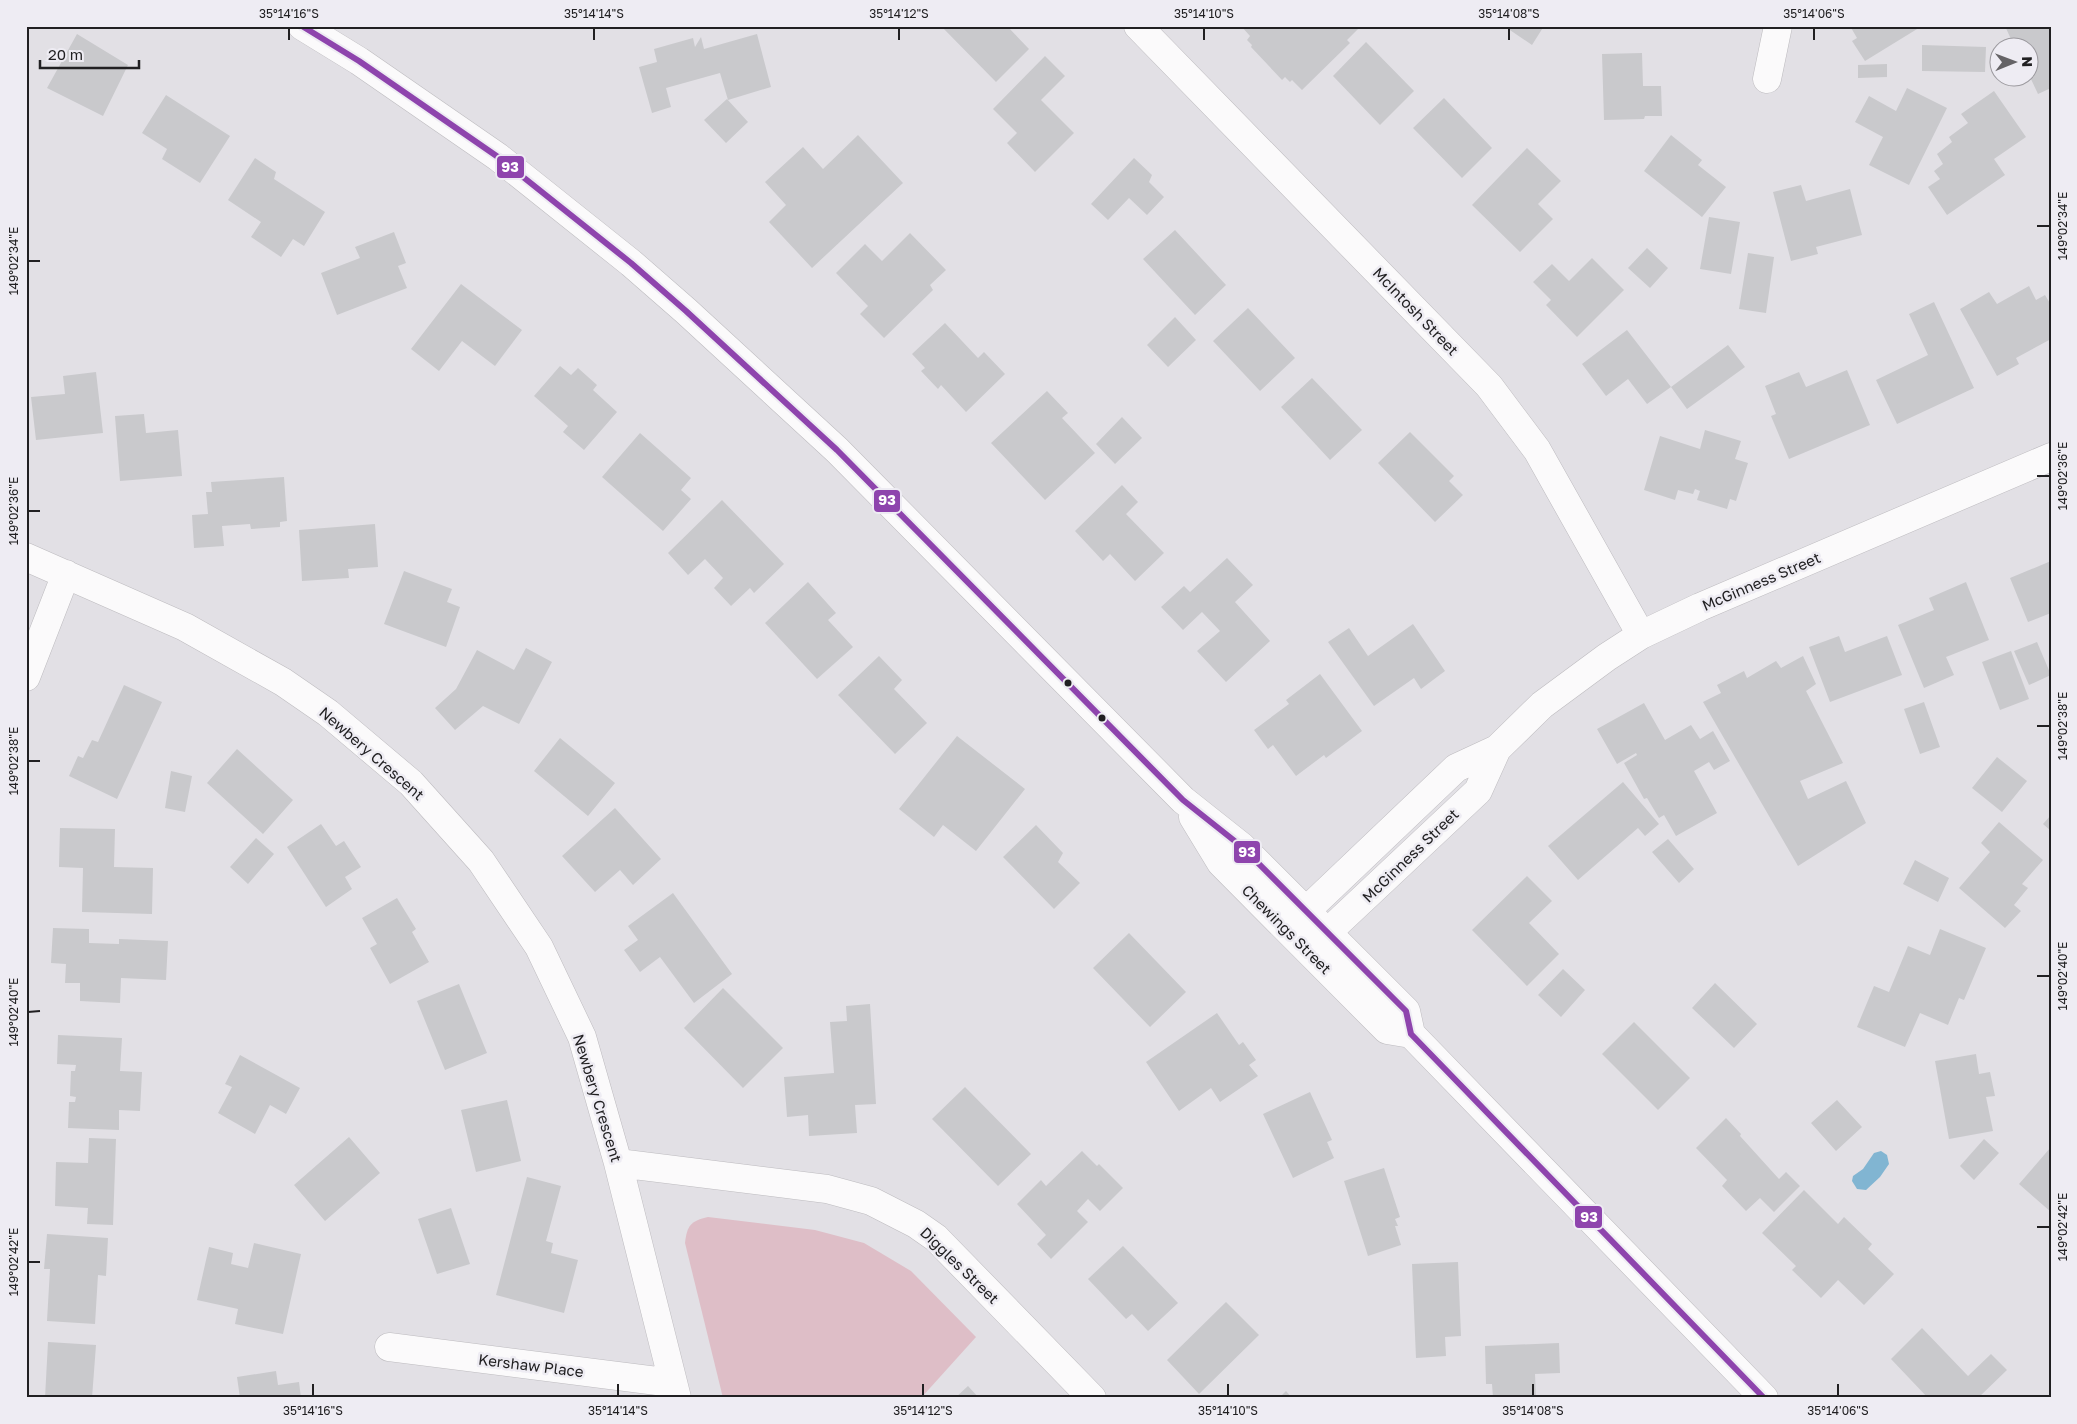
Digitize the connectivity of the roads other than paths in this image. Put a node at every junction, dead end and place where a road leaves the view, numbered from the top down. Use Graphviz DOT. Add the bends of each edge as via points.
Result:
graph roads {
  1 [pos="302,26"];
  2 [pos="1138,26"];
  3 [pos="1778,26"];
  4 [pos="1767,79"];
  5 [pos="2051,457"];
  6 [pos="26,556"];
  7 [pos="66,574"];
  8 [pos="1641,636"];
  9 [pos="26,676"];
  10 [pos="1497,749"];
  11 [pos="1296,920"];
  12 [pos="1318,942"];
  13 [pos="618,1163"];
  14 [pos="389,1347"];
  15 [pos="675,1390"];
  16 [pos="1092,1398"];
  17 [pos="1764,1398"];
  1 -- 11 [label="street, Chewings Street" via="359,61 498,157 686,311 837,450 1183,800 1221,863"];
  2 -- 8 [label="street, McIntosh Street" via="1489,386 1536,450"];
  3 -- 4 [label="street"];
  5 -- 8 [label="street, McGinness Street" via="1700,607"];
  6 -- 7 [label="street, Newbery Crescent"];
  7 -- 9 [label="street"];
  7 -- 13 [label="street, Newbery Crescent" via="185,627 283,682 328,713 411,783 481,861 539,947 582,1037"];
  8 -- 10 [label="street, McGinness Street" via="1606,657 1542,705"];
  10 -- 11 [label="street, McGinness Street" via="1456,768"];
  10 -- 12 [label="street, McGinness Street" via="1478,791"];
  11 -- 12 [label="street, Chewings Street"];
  12 -- 17 [label="street, Chewings Street" via="1406,1011 1411,1034"];
  13 -- 15 [label="street, Newbery Crescent"];
  13 -- 16 [label="street, Diggles Street" via="827,1189 879,1205 936,1238"];
  14 -- 15 [label="street, Kershaw Place"];
}
